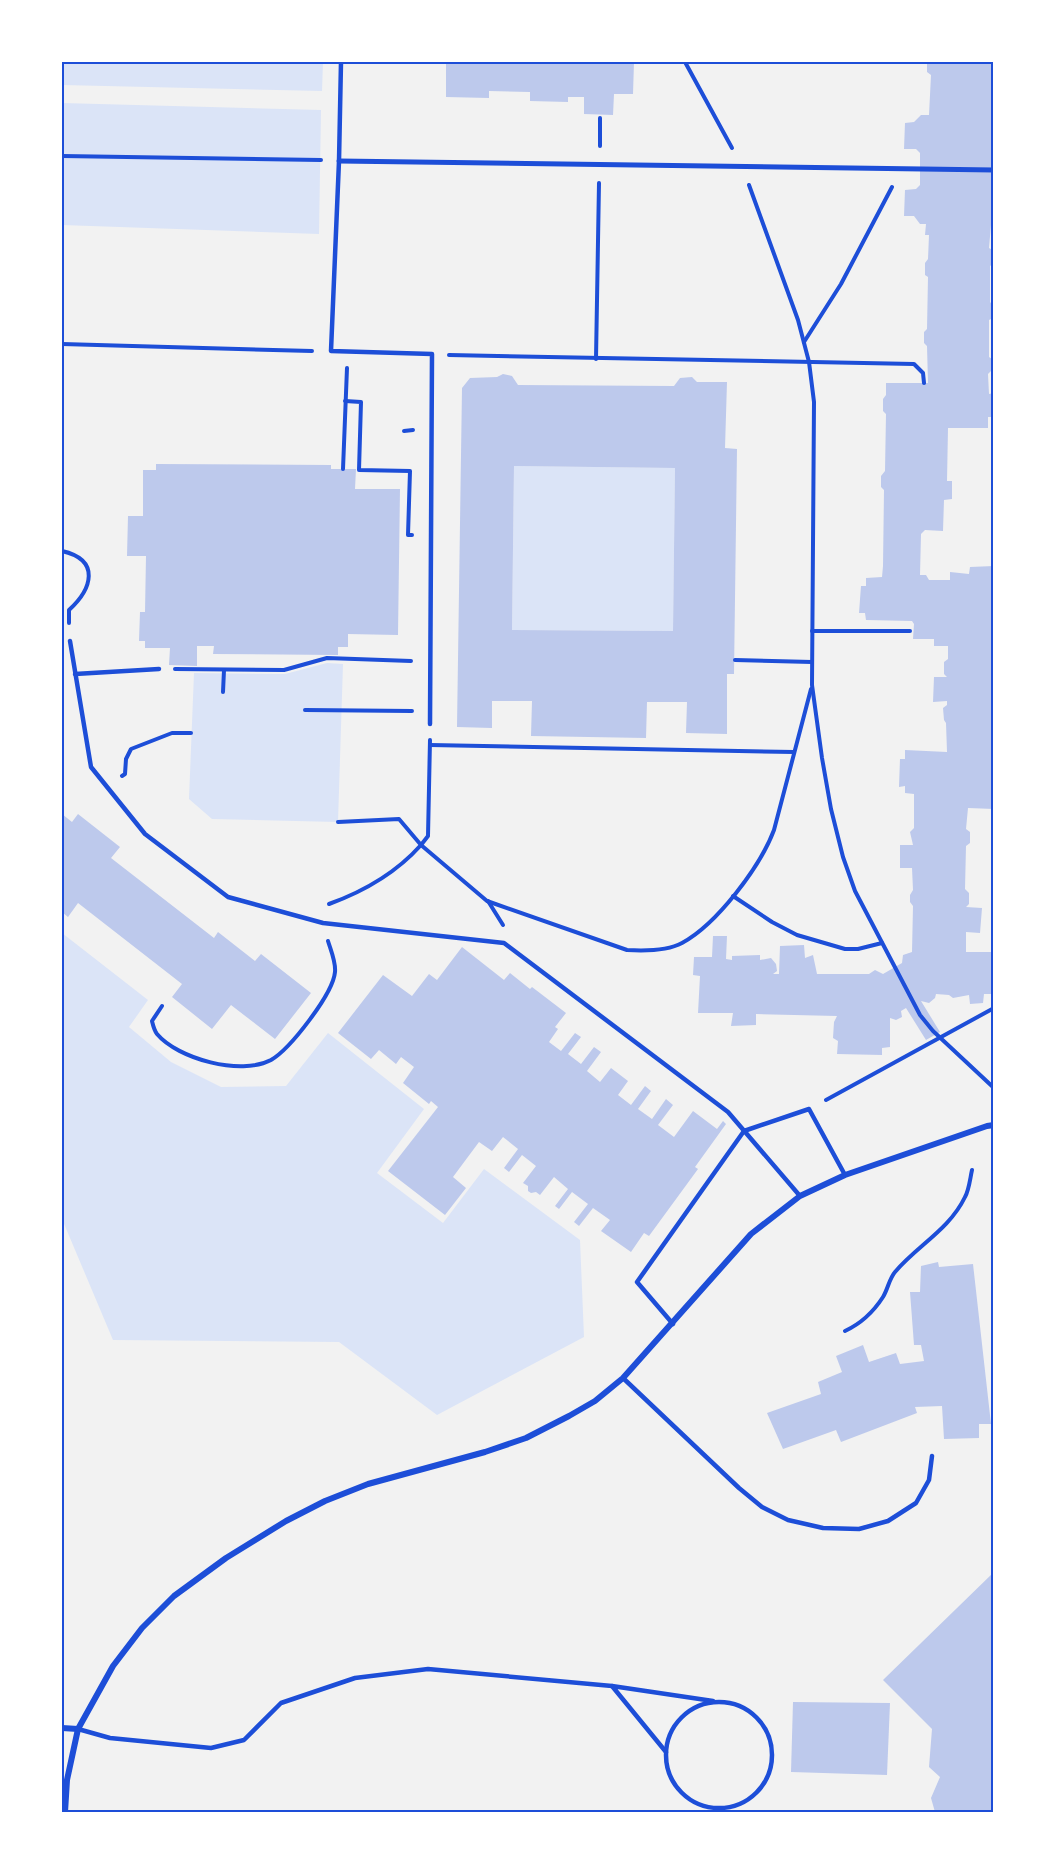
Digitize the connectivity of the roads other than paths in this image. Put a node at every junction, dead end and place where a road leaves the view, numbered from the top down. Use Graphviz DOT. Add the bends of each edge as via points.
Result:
graph roads {
  1 [pos="341,62"];
  2 [pos="339,161"];
  3 [pos="993,170"];
  4 [pos="70,641"];
  5 [pos="159,669"];
  6 [pos="75,674"];
  7 [pos="430,724"];
  8 [pos="993,1125"];
  9 [pos="744,1131"];
  10 [pos="845,1175"];
  11 [pos="800,1196"];
  12 [pos="674,1324"];
  13 [pos="623,1378"];
  14 [pos="932,1456"];
  15 [pos="612,1686"];
  16 [pos="718,1702"];
  17 [pos="62,1728"];
  18 [pos="78,1729"];
  19 [pos="666,1752"];
  20 [pos="65,1812"];
  1 -- 2 [label="lane"];
  2 -- 3 [label="street"];
  2 -- 7 [label="lane" via="331,351 432,354"];
  4 -- 6 [label="lane"];
  5 -- 6 [label="lane"];
  6 -- 9 [label="lane" via="91,767 145,834 228,897 323,922 504,943 728,1112"];
  8 -- 10 [label="street"];
  9 -- 10 [label="lane" via="809,1109"];
  9 -- 11 [label="lane"];
  9 -- 12 [label="lane" via="637,1282"];
  10 -- 11 [label="street"];
  11 -- 12 [label="street" via="751,1234"];
  12 -- 13 [label="street"];
  13 -- 14 [label="lane" via="738,1488 762,1507 788,1520 823,1528 859,1529 888,1521 916,1503 929,1480"];
  13 -- 18 [label="street" via="595,1401 526,1438 368,1484 286,1521 226,1558 174,1596 142,1628 113,1666"];
  15 -- 16 [label="lane"];
  15 -- 18 [label="lane" via="428,1669 355,1678 281,1703 244,1740 211,1748 110,1738"];
  15 -- 19 [label="lane"];
  16 -- 19 [label="lane" via="689,1712 677,1723"];
  16 -- 19 [label="lane" via="736,1705 752,1714 764,1727 771,1744 766,1779 755,1794 740,1804 723,1808 688,1799 668,1770"];
  17 -- 18 [label="street"];
  18 -- 20 [label="street"];
}
